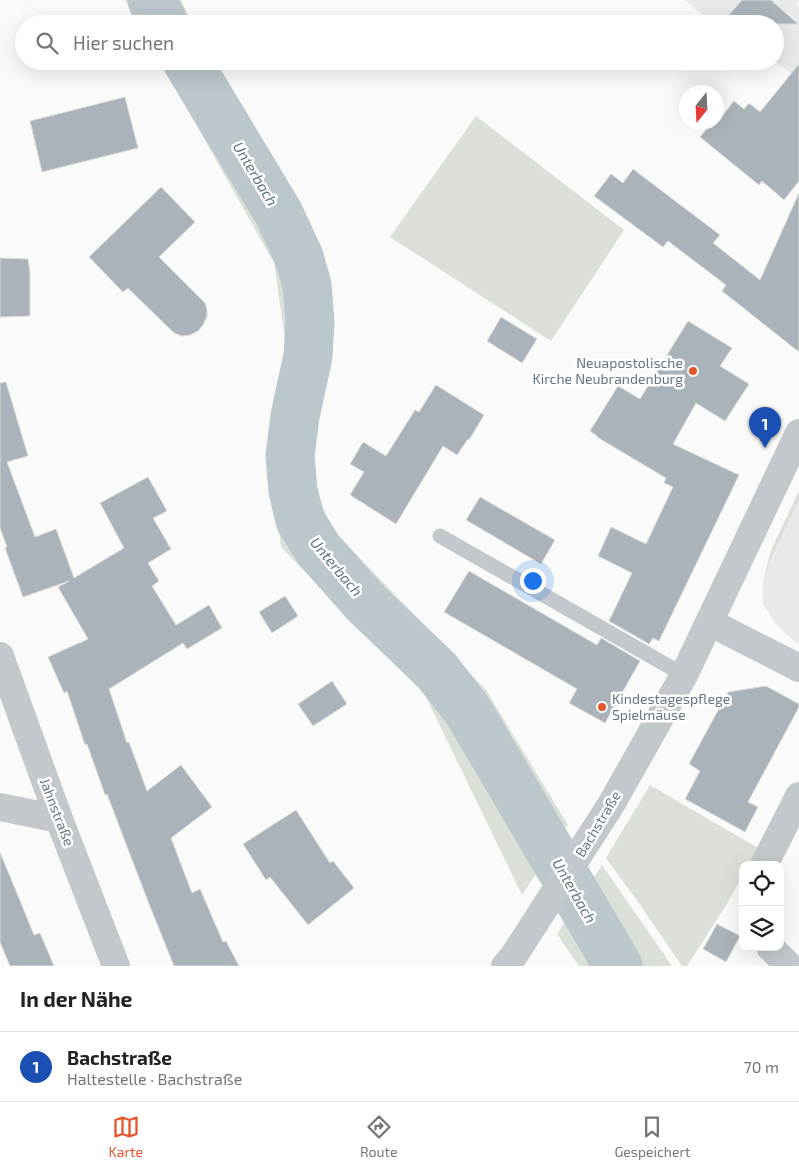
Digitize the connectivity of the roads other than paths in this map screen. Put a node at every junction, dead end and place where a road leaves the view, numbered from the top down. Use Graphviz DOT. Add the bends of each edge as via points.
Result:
graph roads {
  1 [pos="799,433"];
  2 [pos="440,536"];
  3 [pos="711,622"];
  4 [pos="0,656"];
  5 [pos="799,668"];
  6 [pos="684,675"];
  7 [pos="799,796"];
  8 [pos="0,807"];
  9 [pos="59,819"];
  10 [pos="766,861"];
  11 [pos="774,951"];
  12 [pos="116,966"];
  13 [pos="505,966"];
  14 [pos="789,966"];
  1 -- 3 [label="street, Bachstraße"];
  2 -- 6 [label="lane"];
  3 -- 5 [label="street"];
  3 -- 6 [label="street, Bachstraße"];
  4 -- 9 [label="street, Jahnstraße"];
  6 -- 13 [label="street, Bachstraße" via="612,804"];
  7 -- 10 [label="street"];
  8 -- 9 [label="street"];
  9 -- 12 [label="street, Jahnstraße"];
  11 -- 14 [label="street"];
}
